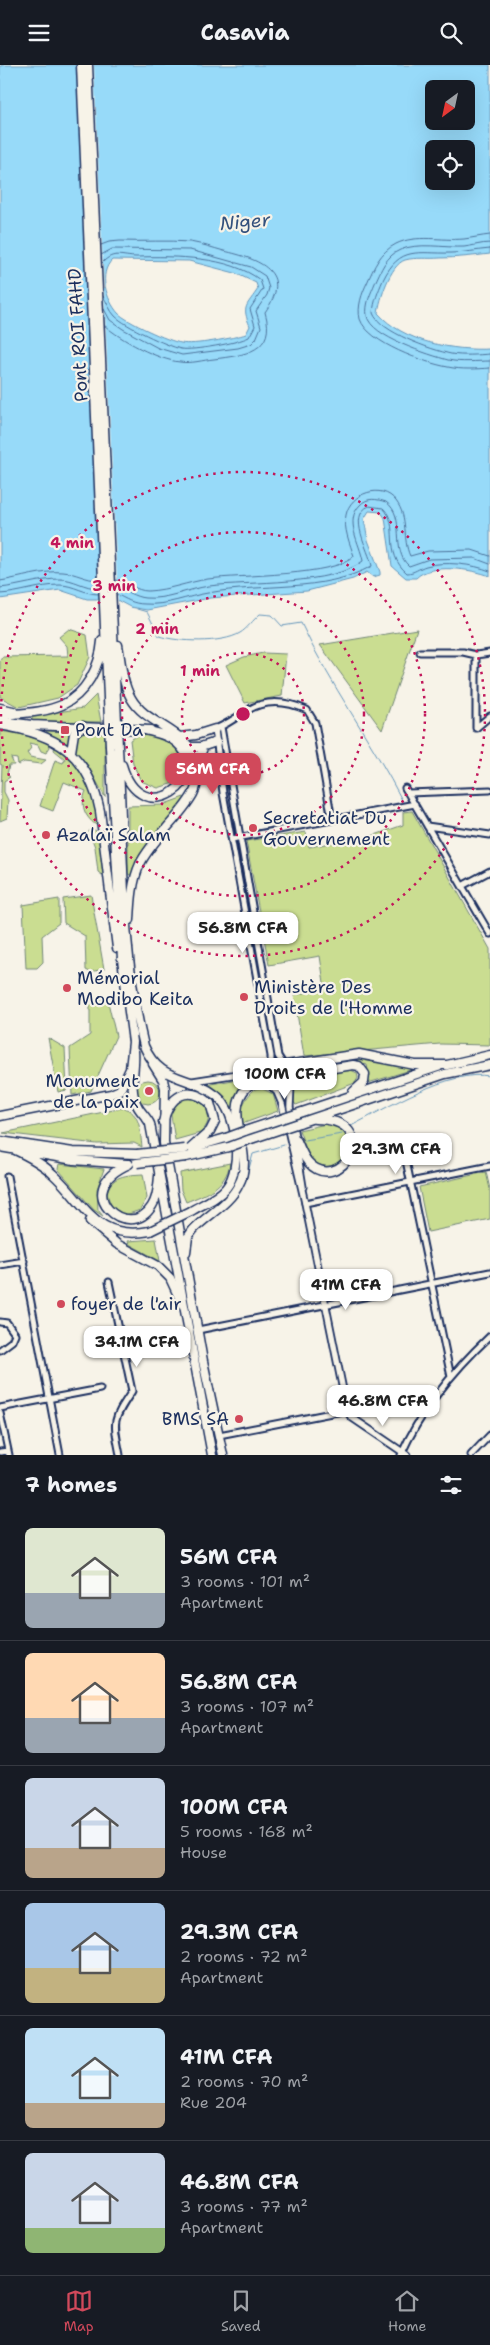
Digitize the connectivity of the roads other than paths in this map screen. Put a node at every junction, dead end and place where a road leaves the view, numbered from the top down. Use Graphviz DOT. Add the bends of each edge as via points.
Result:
graph roads {
  1 [pos="81,65"];
  2 [pos="88,65"];
  3 [pos="109,603"];
  4 [pos="109,614"];
  5 [pos="420,651"];
  6 [pos="490,653"];
  7 [pos="476,655"];
  8 [pos="0,708"];
  9 [pos="22,713"];
  10 [pos="0,715"];
  11 [pos="490,715"];
  12 [pos="0,721"];
  13 [pos="22,724"];
  14 [pos="0,725"];
  15 [pos="83,726"];
  16 [pos="218,728"];
  17 [pos="145,730"];
  18 [pos="0,731"];
  19 [pos="180,737"];
  20 [pos="220,741"];
  21 [pos="204,746"];
  22 [pos="190,747"];
  23 [pos="116,748"];
  24 [pos="71,752"];
  25 [pos="198,763"];
  26 [pos="90,779"];
  27 [pos="490,790"];
  28 [pos="415,804"];
  29 [pos="332,820"];
  30 [pos="427,826"];
  31 [pos="490,835"];
  32 [pos="241,837"];
  33 [pos="232,839"];
  34 [pos="490,871"];
  35 [pos="462,886"];
  36 [pos="490,934"];
  37 [pos="129,950"];
  38 [pos="122,959"];
  39 [pos="134,1042"];
  40 [pos="490,1055"];
  41 [pos="148,1056"];
  42 [pos="284,1065"];
  43 [pos="447,1065"];
  44 [pos="490,1065"];
  45 [pos="270,1068"];
  46 [pos="183,1081"];
  47 [pos="291,1083"];
  48 [pos="270,1085"];
  49 [pos="349,1095"];
  50 [pos="0,1116"];
  51 [pos="308,1119"];
  52 [pos="163,1122"];
  53 [pos="0,1141"];
  54 [pos="297,1141"];
  55 [pos="403,1146"];
  56 [pos="0,1147"];
  57 [pos="188,1148"];
  58 [pos="13,1149"];
  59 [pos="133,1164"];
  60 [pos="490,1166"];
  61 [pos="7,1176"];
  62 [pos="159,1176"];
  63 [pos="411,1182"];
  64 [pos="303,1196"];
  65 [pos="305,1203"];
  66 [pos="79,1205"];
  67 [pos="24,1261"];
  68 [pos="185,1264"];
  69 [pos="0,1265"];
  70 [pos="490,1272"];
  71 [pos="109,1281"];
  72 [pos="431,1283"];
  73 [pos="182,1304"];
  74 [pos="325,1304"];
  75 [pos="0,1322"];
  76 [pos="198,1330"];
  77 [pos="490,1336"];
  78 [pos="0,1350"];
  79 [pos="451,1377"];
  80 [pos="100,1389"];
  81 [pos="49,1400"];
  82 [pos="0,1408"];
  83 [pos="347,1410"];
  84 [pos="0,1413"];
  85 [pos="1,1420"];
  86 [pos="219,1435"];
  87 [pos="490,1435"];
  88 [pos="0,1452"];
  89 [pos="8,1453"];
  90 [pos="403,1454"];
  91 [pos="60,1455"];
  92 [pos="120,1455"];
  93 [pos="212,1455"];
  94 [pos="223,1455"];
  95 [pos="471,1455"];
  1 -- 3 [label="main road, Pont ROI FAHD"];
  2 -- 3 [label="main road"];
  3 -- 4 [label="main road"];
  4 -- 9 [label="main road" via="90,681 62,705"];
  4 -- 19 [label="main road" via="131,698 145,713"];
  4 -- 23 [label="main road, bridge"];
  5 -- 7 [label="street"];
  6 -- 7 [label="street"];
  7 -- 11 [label="street" via="476,728"];
  8 -- 9 [label="main road"];
  9 -- 10 [label="main road"];
  12 -- 13 [label="main road"];
  13 -- 14 [label="main road"];
  13 -- 15 [label="main road"];
  14 -- 24 [label="main road" via="40,733"];
  15 -- 17 [label="main road"];
  15 -- 24 [label="main road" via="74,733"];
  16 -- 19 [label="main road"];
  16 -- 20 [label="street"];
  16 -- 29 [label="street" via="264,704 286,702 307,709 315,723"];
  17 -- 19 [label="main road"];
  17 -- 23 [label="main road" via="170,738 184,752 187,773 174,793 155,798 137,792 125,774"];
  18 -- 26 [label="main road" via="48,741 64,750"];
  19 -- 22 [label="main road"];
  20 -- 21 [label="main road"];
  20 -- 32 [label="street"];
  20 -- 33 [label="street"];
  21 -- 22 [label="main road"];
  21 -- 25 [label="main road"];
  22 -- 25 [label="main road"];
  23 -- 37 [label="main road"];
  23 -- 38 [label="main road"];
  24 -- 26 [label="main road"];
  25 -- 37 [label="main road" via="199,777 193,794 145,856 136,873"];
  26 -- 38 [label="main road" via="100,811 117,949"];
  27 -- 28 [label="street" via="407,790"];
  28 -- 29 [label="street"];
  28 -- 30 [label="street"];
  29 -- 32 [label="street"];
  30 -- 31 [label="street"];
  30 -- 35 [label="street"];
  32 -- 33 [label="street"];
  32 -- 42 [label="street" via="278,1056"];
  33 -- 45 [label="street"];
  34 -- 35 [label="street"];
  35 -- 36 [label="street"];
  37 -- 41 [label="main road" via="140,1031"];
  38 -- 39 [label="main road"];
  39 -- 50 [label="main road" via="130,1069 120,1090"];
  39 -- 62 [label="main road" via="132,1089 137,1105 150,1124"];
  40 -- 43 [label="main road"];
  41 -- 46 [label="main road" via="166,1073"];
  41 -- 52 [label="main road" via="165,1088"];
  42 -- 43 [label="main road" via="360,1054 415,1065"];
  42 -- 45 [label="street"];
  42 -- 47 [label="street" via="292,1072"];
  43 -- 49 [label="main road"];
  44 -- 51 [label="main road" via="445,1074"];
  45 -- 46 [label="street" via="205,1081"];
  45 -- 48 [label="street" via="267,1077"];
  46 -- 66 [label="main road, bridge" via="210,1091 225,1104 232,1122 237,1156 235,1172 226,1188 192,1211 150,1231 134,1234 118,1233 102,1225"];
  47 -- 48 [label="street" via="283,1089"];
  47 -- 49 [label="main road" via="315,1071 359,1066 365,1074 364,1082"];
  47 -- 54 [label="street" via="290,1107"];
  48 -- 64 [label="street" via="280,1097"];
  48 -- 68 [label="main road" via="256,1082 241,1094 237,1113 244,1171 240,1184 230,1198 188,1237"];
  49 -- 57 [label="main road, bridge"];
  51 -- 54 [label="main road" via="328,1119 343,1124 352,1140 351,1155 339,1168 330,1171 318,1169 307,1161"];
  51 -- 59 [label="main road, bridge" via="229,1147"];
  52 -- 57 [label="main road" via="170,1104 181,1095 197,1095 210,1103 215,1121 210,1131"];
  52 -- 68 [label="main road"];
  53 -- 57 [label="main road, bridge" via="73,1152 137,1154"];
  54 -- 64 [label="street"];
  55 -- 63 [label="street"];
  56 -- 58 [label="main road"];
  58 -- 59 [label="main road" via="74,1160"];
  58 -- 66 [label="main road" via="44,1165"];
  59 -- 62 [label="main road" via="107,1178 102,1193 110,1212 120,1218 139,1217 146,1213 156,1196"];
  60 -- 63 [label="street"];
  61 -- 67 [label="street"];
  62 -- 73 [label="main road"];
  63 -- 65 [label="street"];
  63 -- 72 [label="street"];
  64 -- 65 [label="street"];
  65 -- 74 [label="street"];
  66 -- 73 [label="main road" via="105,1236 165,1273"];
  67 -- 69 [label="street"];
  67 -- 81 [label="street"];
  68 -- 76 [label="main road"];
  70 -- 72 [label="street"];
  71 -- 92 [label="street" via="132,1391 114,1423"];
  72 -- 74 [label="street"];
  72 -- 79 [label="street"];
  73 -- 93 [label="main road"];
  74 -- 76 [label="street"];
  74 -- 83 [label="street"];
  75 -- 78 [label="street" via="7,1323 14,1334 12,1341"];
  76 -- 86 [label="main road"];
  77 -- 79 [label="street"];
  79 -- 90 [label="street"];
  80 -- 81 [label="street"];
  81 -- 82 [label="street"];
  81 -- 91 [label="street"];
  83 -- 86 [label="street"];
  83 -- 90 [label="street" via="351,1417"];
  84 -- 85 [label="street"];
  85 -- 89 [label="street"];
  86 -- 94 [label="main road"];
  87 -- 95 [label="street"];
  88 -- 89 [label="street"];
}
